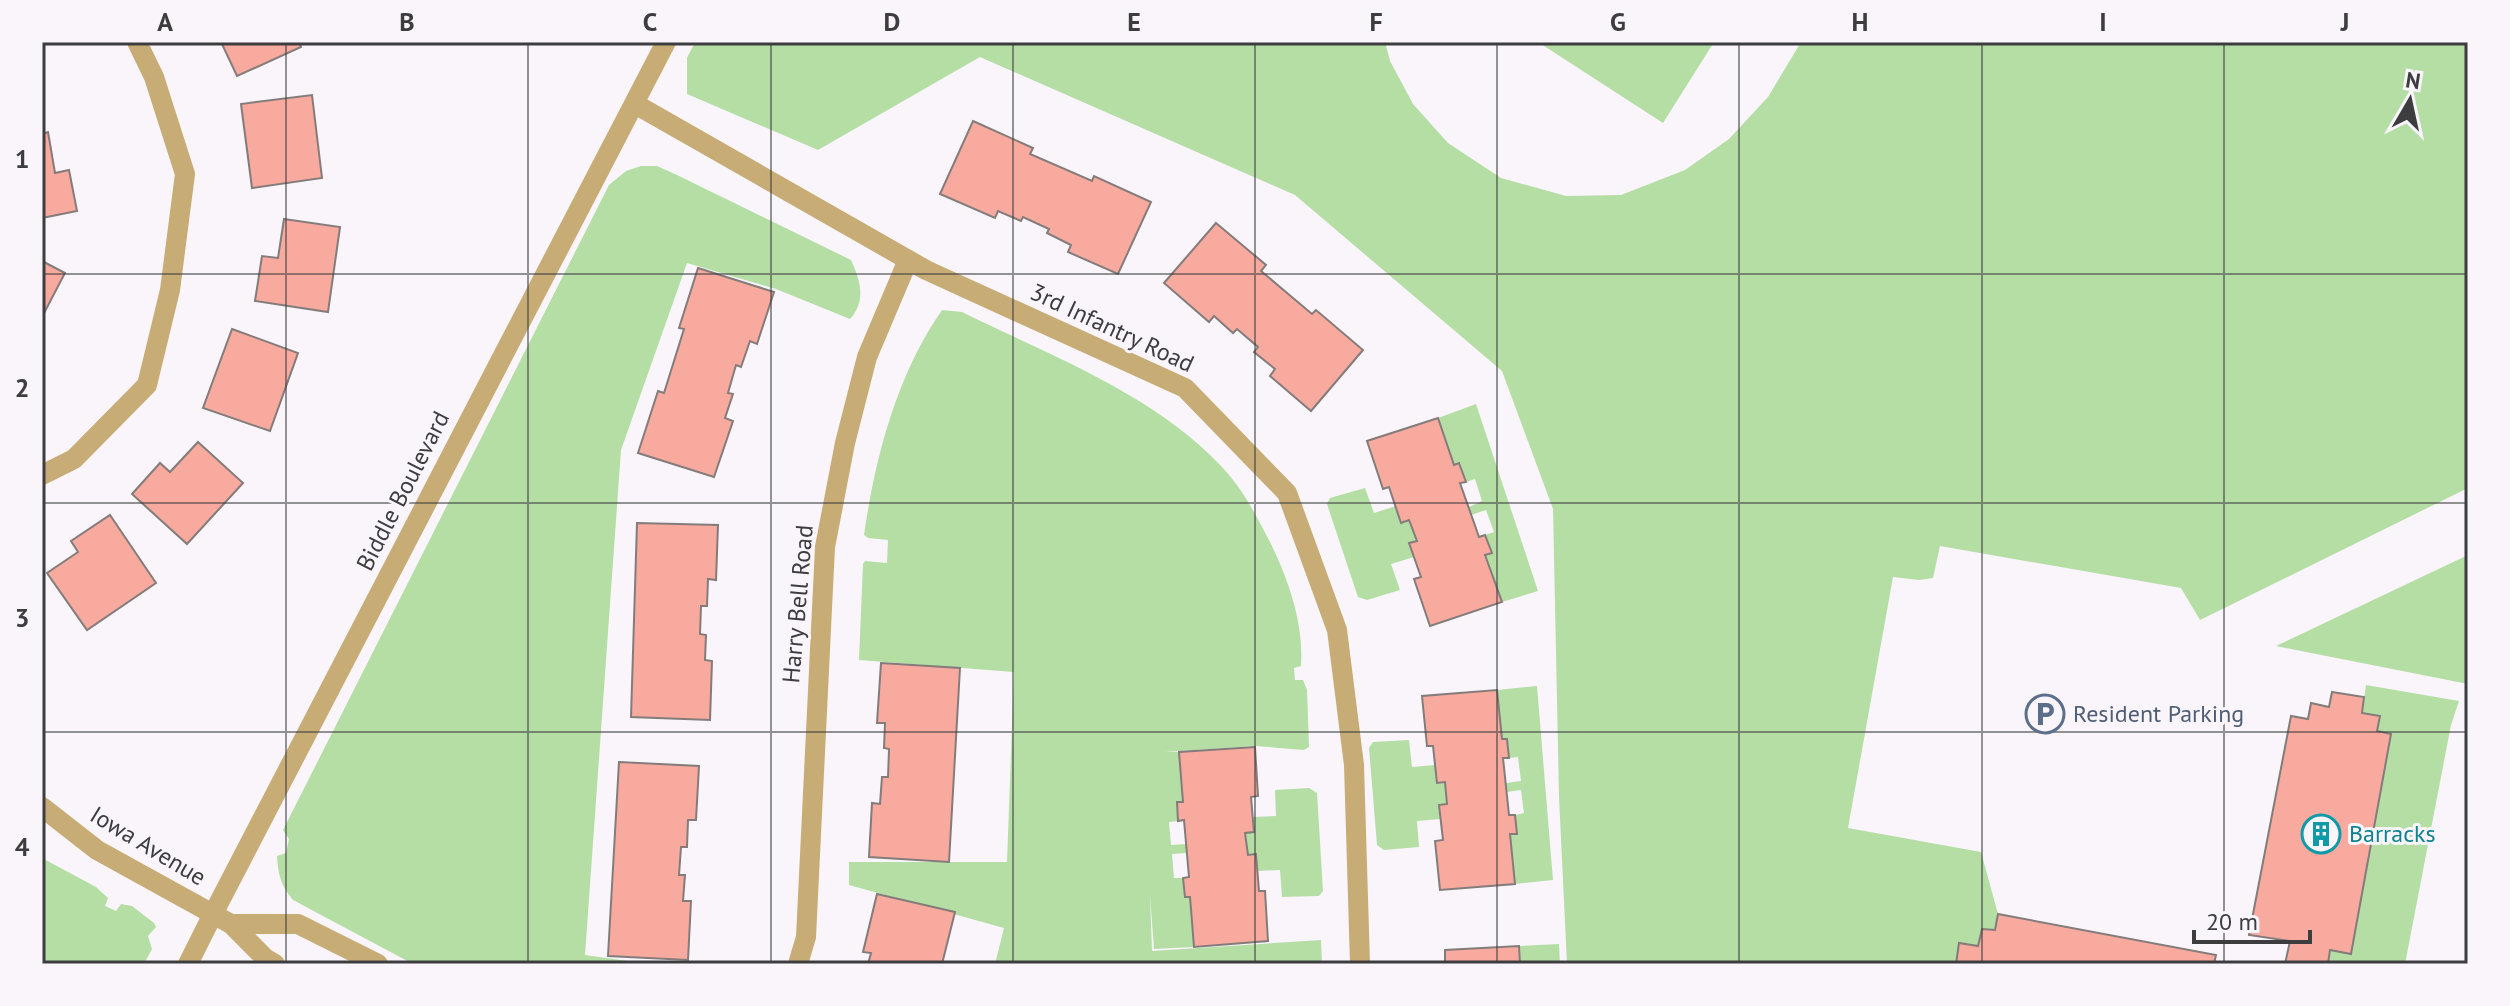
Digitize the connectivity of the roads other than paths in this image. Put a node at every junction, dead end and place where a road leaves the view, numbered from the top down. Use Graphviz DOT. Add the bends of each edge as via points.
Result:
graph roads {
  1 [pos="137,42"];
  2 [pos="666,42"];
  3 [pos="635,104"];
  4 [pos="908,260"];
  5 [pos="42,475"];
  6 [pos="42,807"];
  7 [pos="221,920"];
  8 [pos="188,964"];
  9 [pos="275,964"];
  10 [pos="378,964"];
  11 [pos="798,964"];
  12 [pos="1360,964"];
  1 -- 5 [label="street" via="154,77 185,174 170,290 147,385 74,459"];
  2 -- 3 [label="street, Biddle Boulevard"];
  3 -- 4 [label="street, 3rd Infantry Road"];
  3 -- 7 [label="street, Biddle Boulevard" via="488,383"];
  4 -- 11 [label="street, Harry Bell Road" via="867,357 825,547 806,937"];
  4 -- 12 [label="street, 3rd Infantry Road" via="1185,388 1287,493 1337,630 1354,765"];
  6 -- 7 [label="street, Iowa Avenue" via="97,850"];
  7 -- 8 [label="street, Biddle Boulevard"];
  7 -- 9 [label="street, Iowa Avenue"];
  7 -- 10 [label="street, Iowa Avenue" via="298,924"];
}
